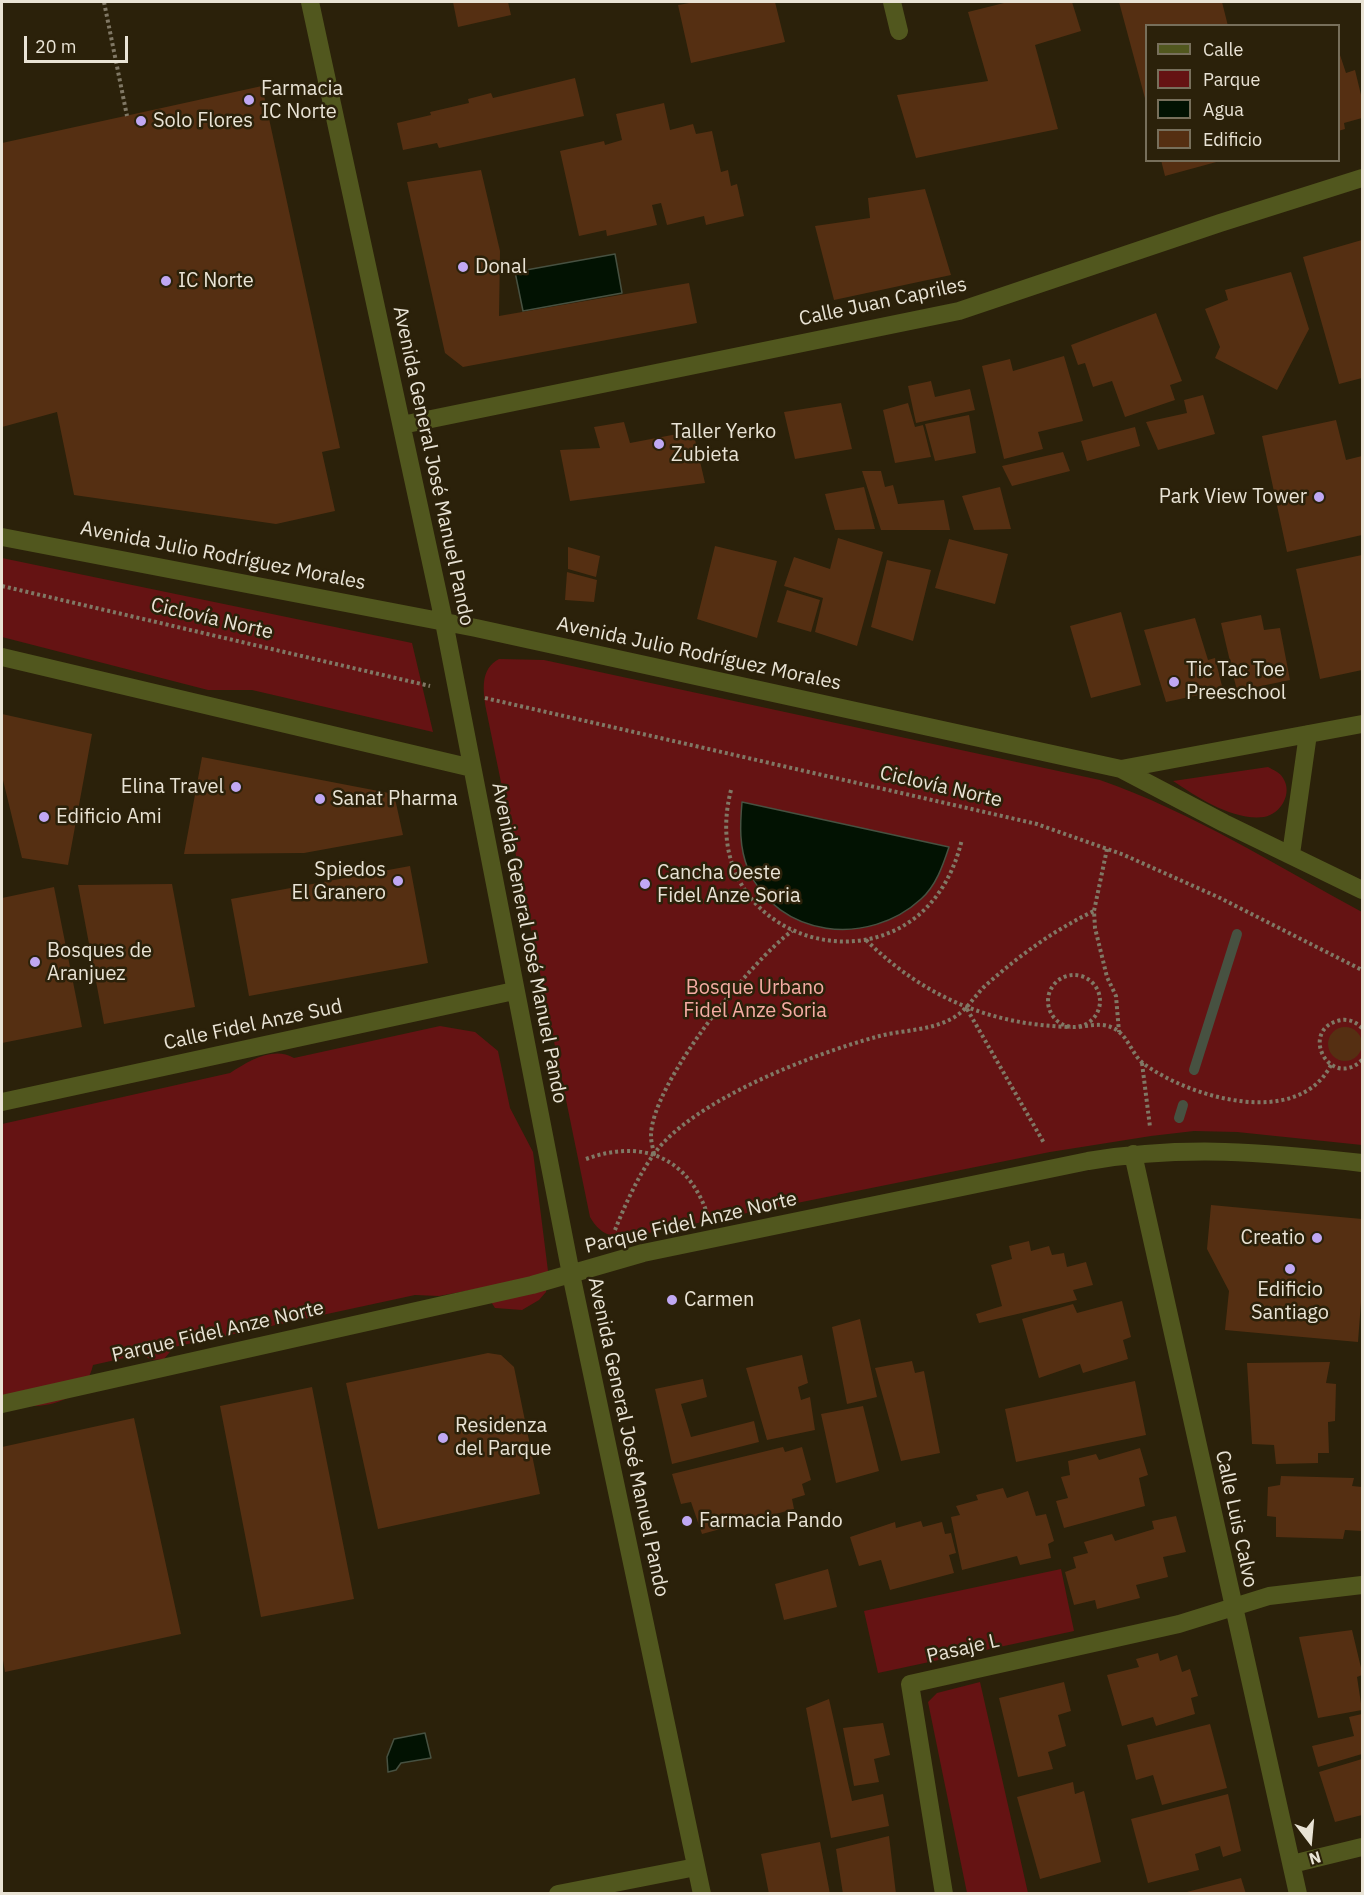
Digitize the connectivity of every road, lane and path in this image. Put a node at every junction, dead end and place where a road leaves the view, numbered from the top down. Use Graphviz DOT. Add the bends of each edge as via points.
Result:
graph roads {
  1 [pos="104,2"];
  2 [pos="310,2"];
  3 [pos="892,2"];
  4 [pos="899,31"];
  5 [pos="127,116"];
  6 [pos="1362,178"];
  7 [pos="402,425"];
  8 [pos="2,537"];
  9 [pos="2,586"];
  10 [pos="444,622"];
  11 [pos="2,657"];
  12 [pos="416,682"];
  13 [pos="489,699"];
  14 [pos="1362,724"];
  15 [pos="1308,734"];
  16 [pos="472,768"];
  17 [pos="1121,768"];
  18 [pos="731,790"];
  19 [pos="962,839"];
  20 [pos="1107,849"];
  21 [pos="1291,854"];
  22 [pos="1362,890"];
  23 [pos="1094,911"];
  24 [pos="792,931"];
  25 [pos="866,940"];
  26 [pos="1362,970"];
  27 [pos="514,991"];
  28 [pos="966,1009"];
  29 [pos="1071,1027"];
  30 [pos="1079,1027"];
  31 [pos="1362,1028"];
  32 [pos="1119,1032"];
  33 [pos="1362,1060"];
  34 [pos="1142,1063"];
  35 [pos="1331,1065"];
  36 [pos="2,1102"];
  37 [pos="1150,1130"];
  38 [pos="1046,1146"];
  39 [pos="654,1154"];
  40 [pos="1133,1154"];
  41 [pos="586,1159"];
  42 [pos="1362,1163"];
  43 [pos="708,1215"];
  44 [pos="615,1230"];
  45 [pos="571,1274"];
  46 [pos="2,1404"];
  47 [pos="1362,1585"];
  48 [pos="1233,1608"];
  49 [pos="1362,1846"];
  50 [pos="1292,1864"];
  51 [pos="696,1867"];
  52 [pos="558,1893"];
  53 [pos="702,1893"];
  54 [pos="944,1893"];
  55 [pos="1298,1893"];
  1 -- 5 [label="path"];
  2 -- 7 [label="street, Avenida General José Manuel Pando"];
  3 -- 4 [label="street"];
  6 -- 7 [label="street, Calle Juan Capriles" via="959,311"];
  7 -- 10 [label="street, Avenida General José Manuel Pando"];
  8 -- 10 [label="street, Avenida Julio Rodríguez Morales"];
  9 -- 12 [label="path, Ciclovía Norte"];
  10 -- 16 [label="street, Avenida General José Manuel Pando"];
  10 -- 17 [label="street, Avenida Julio Rodríguez Morales"];
  11 -- 16 [label="street"];
  13 -- 20 [label="path, Ciclovía Norte" via="1037,824"];
  14 -- 15 [label="street"];
  15 -- 17 [label="street"];
  15 -- 21 [label="street"];
  16 -- 27 [label="street, Avenida General José Manuel Pando"];
  17 -- 21 [label="street, Avenida Julio Rodríguez Morales"];
  18 -- 24 [label="path" via="726,826 736,871 762,909"];
  19 -- 25 [label="path" via="957,863 931,905 890,934"];
  20 -- 23 [label="path"];
  20 -- 26 [label="path, Ciclovía Norte" via="1218,897"];
  21 -- 22 [label="street, Avenida Julio Rodríguez Morales"];
  23 -- 28 [label="path" via="1042,939 980,991"];
  23 -- 32 [label="path" via="1107,977 1116,996"];
  24 -- 25 [label="path" via="828,941"];
  24 -- 39 [label="path" via="778,940 728,998 678,1069 655,1117 651,1135"];
  25 -- 28 [label="path" via="902,973"];
  27 -- 36 [label="street, Calle Fidel Anze Sud"];
  27 -- 45 [label="street, Avenida General José Manuel Pando"];
  28 -- 29 [label="path" via="1027,1025"];
  28 -- 38 [label="path"];
  28 -- 39 [label="path" via="950,1020 877,1036 759,1081 675,1131"];
  29 -- 30 [label="path"];
  29 -- 30 [label="path" via="1055,1020 1048,995 1058,981 1074,975 1090,980 1100,995 1099,1012"];
  30 -- 32 [label="path" via="1103,1024"];
  31 -- 35 [label="path" via="1343,1020 1323,1031 1321,1053"];
  32 -- 34 [label="path"];
  33 -- 35 [label="path" via="1346,1068"];
  34 -- 35 [label="path" via="1204,1094 1253,1102 1273,1101 1307,1090"];
  34 -- 37 [label="path"];
  39 -- 41 [label="path" via="631,1149 608,1151"];
  39 -- 43 [label="path" via="689,1177"];
  39 -- 44 [label="path"];
  40 -- 42 [label="street, Parque Fidel Anze Norte" via="1263,1152"];
  40 -- 45 [label="street, Parque Fidel Anze Norte" via="643,1253"];
  40 -- 48 [label="street, Calle Luis Calvo"];
  45 -- 46 [label="street, Parque Fidel Anze Norte"];
  45 -- 51 [label="street, Avenida General José Manuel Pando"];
  47 -- 48 [label="street" via="1269,1596"];
  48 -- 50 [label="street, Calle Luis Calvo"];
  48 -- 54 [label="street, Pasaje L" via="1179,1624 910,1684"];
  49 -- 50 [label="street"];
  50 -- 55 [label="street, Calle Luis Calvo"];
  51 -- 52 [label="street"];
  51 -- 53 [label="street, Avenida General José Manuel Pando"];
}
